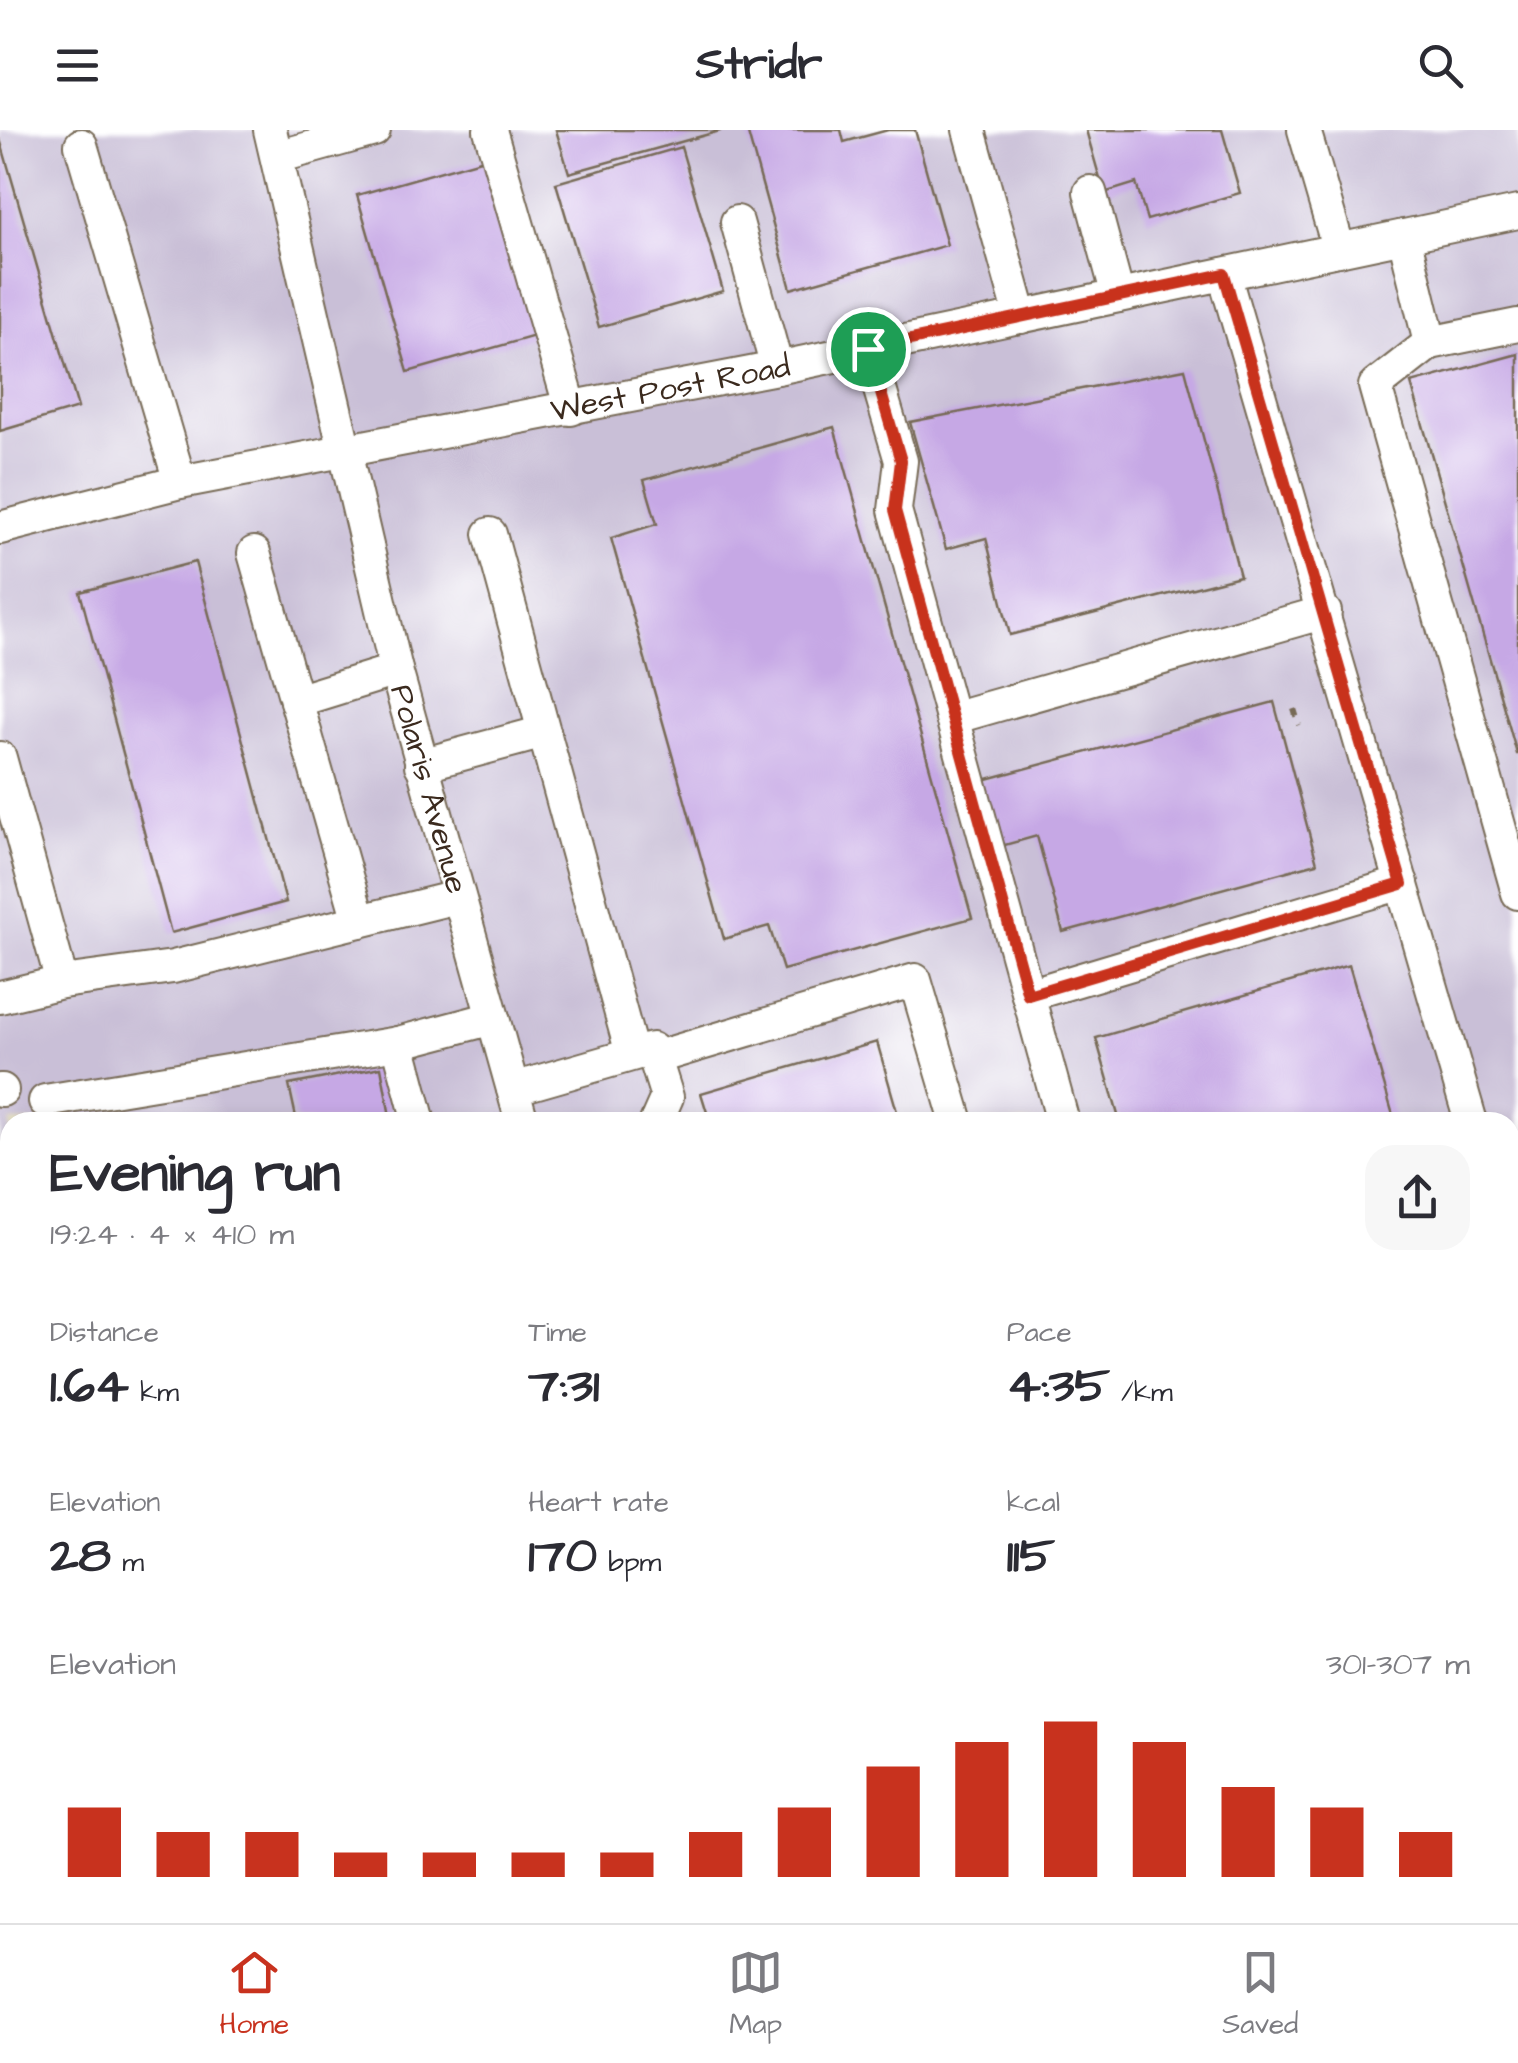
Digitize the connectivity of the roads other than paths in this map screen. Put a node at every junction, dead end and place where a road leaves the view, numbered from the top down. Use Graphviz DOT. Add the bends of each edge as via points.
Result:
graph roads {
  1 [pos="374,130"];
  2 [pos="490,130"];
  3 [pos="968,130"];
  4 [pos="1304,130"];
  5 [pos="273,144"];
  6 [pos="80,145"];
  7 [pos="1090,192"];
  8 [pos="1518,212"];
  9 [pos="737,222"];
  10 [pos="1404,236"];
  11 [pos="1339,250"];
  12 [pos="1224,274"];
  13 [pos="1118,296"];
  14 [pos="1021,317"];
  15 [pos="1518,325"];
  16 [pos="1430,343"];
  17 [pos="868,349"];
  18 [pos="777,368"];
  19 [pos="571,409"];
  20 [pos="342,452"];
  21 [pos="180,482"];
  22 [pos="0,528"];
  23 [pos="490,534"];
  24 [pos="254,553"];
  25 [pos="1324,612"];
  26 [pos="396,670"];
  27 [pos="296,701"];
  28 [pos="952,718"];
  29 [pos="544,732"];
  30 [pos="0,758"];
  31 [pos="421,765"];
  32 [pos="1402,884"];
  33 [pos="1518,893"];
  34 [pos="457,897"];
  35 [pos="359,921"];
  36 [pos="62,982"];
  37 [pos="1028,995"];
  38 [pos="0,997"];
  39 [pos="493,1018"];
  40 [pos="398,1042"];
  41 [pos="643,1056"];
  42 [pos="513,1089"];
  43 [pos="45,1101"];
  44 [pos="416,1112"];
  45 [pos="519,1112"];
  46 [pos="660,1112"];
  47 [pos="954,1112"];
  48 [pos="1061,1112"];
  49 [pos="1468,1112"];
  1 -- 5 [label="street"];
  2 -- 19 [label="street"];
  3 -- 14 [label="street"];
  4 -- 11 [label="street"];
  5 -- 20 [label="street, Polaris Avenue"];
  6 -- 21 [label="street"];
  7 -- 13 [label="street"];
  8 -- 10 [label="street, West Post Road"];
  9 -- 18 [label="street"];
  10 -- 11 [label="street, West Post Road"];
  10 -- 16 [label="street"];
  11 -- 12 [label="street, West Post Road"];
  12 -- 13 [label="street, West Post Road"];
  12 -- 25 [label="street"];
  13 -- 14 [label="street, West Post Road"];
  14 -- 17 [label="street, West Post Road"];
  15 -- 16 [label="street"];
  16 -- 33 [label="street" via="1374,386"];
  17 -- 18 [label="street, West Post Road"];
  17 -- 28 [label="street" via="901,461 895,510"];
  18 -- 19 [label="street, West Post Road"];
  19 -- 20 [label="street, West Post Road"];
  20 -- 21 [label="street, West Post Road"];
  20 -- 26 [label="street, Polaris Avenue"];
  21 -- 22 [label="street, West Post Road"];
  23 -- 29 [label="street"];
  24 -- 27 [label="street"];
  25 -- 28 [label="street"];
  25 -- 32 [label="street"];
  26 -- 27 [label="street"];
  26 -- 31 [label="street, Polaris Avenue"];
  27 -- 35 [label="street"];
  28 -- 37 [label="street"];
  29 -- 31 [label="street"];
  29 -- 41 [label="street"];
  30 -- 36 [label="street"];
  31 -- 34 [label="street, Polaris Avenue"];
  32 -- 37 [label="street"];
  32 -- 49 [label="street"];
  34 -- 35 [label="street"];
  34 -- 39 [label="street, Polaris Avenue"];
  35 -- 36 [label="street" via="173,967"];
  36 -- 38 [label="street"];
  37 -- 48 [label="street"];
  39 -- 40 [label="street"];
  39 -- 42 [label="street, Polaris Avenue"];
  40 -- 43 [label="street"];
  40 -- 44 [label="street"];
  41 -- 42 [label="street"];
  41 -- 46 [label="street" via="667,1097"];
  41 -- 47 [label="street" via="915,980"];
  42 -- 45 [label="street, Polaris Avenue"];
}
